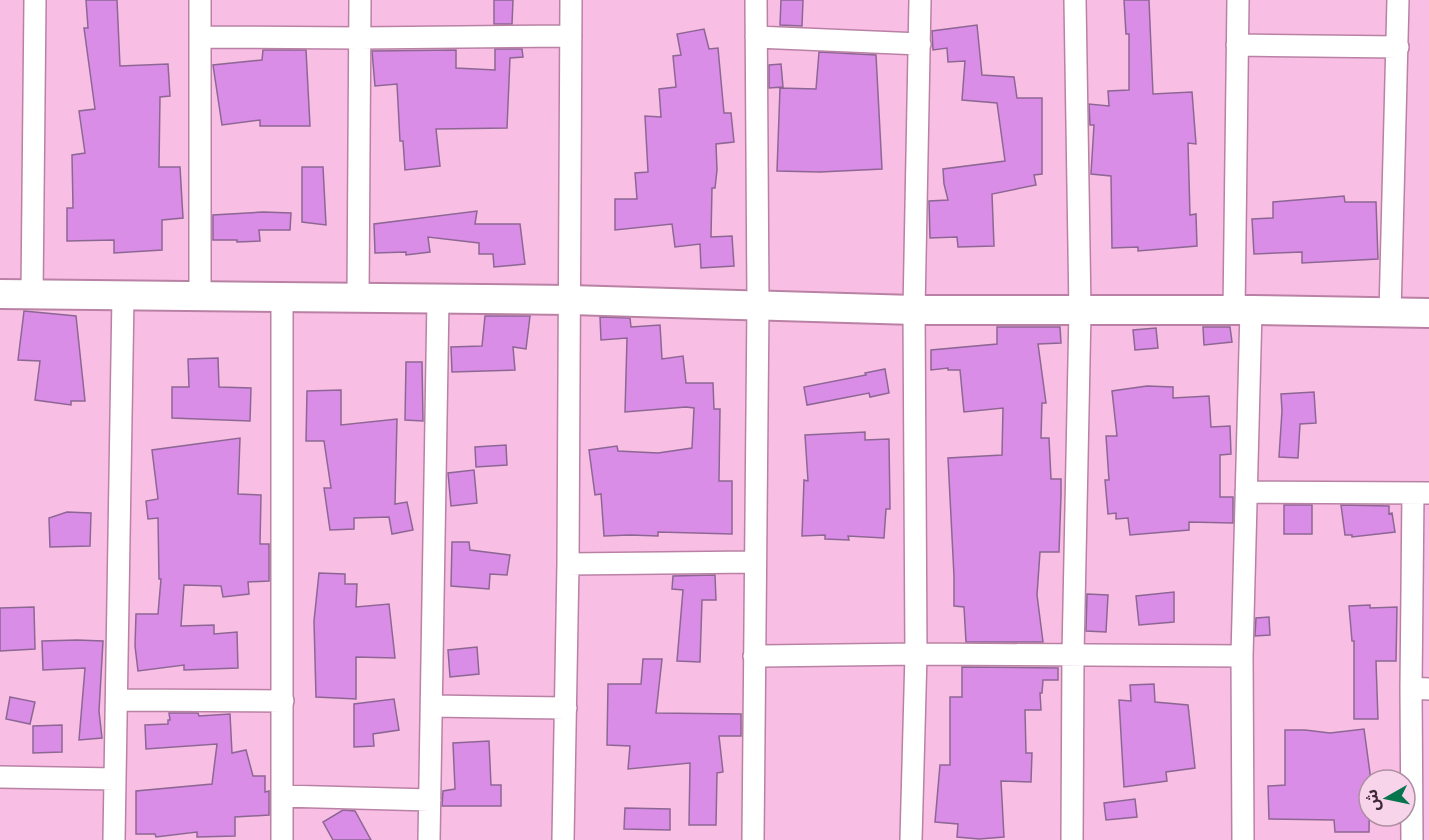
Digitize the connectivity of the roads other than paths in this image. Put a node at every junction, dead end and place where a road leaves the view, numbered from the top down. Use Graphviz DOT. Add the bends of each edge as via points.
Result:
graph roads {
  1 [pos="35,0"];
  2 [pos="200,0"];
  3 [pos="360,0"];
  4 [pos="572,0"];
  5 [pos="756,0"];
  6 [pos="921,0"];
  7 [pos="1075,0"];
  8 [pos="1238,0"];
  9 [pos="1398,0"];
  10 [pos="571,36"];
  11 [pos="200,37"];
  12 [pos="360,38"];
  13 [pos="756,38"];
  14 [pos="920,44"];
  15 [pos="1237,45"];
  16 [pos="1398,47"];
  17 [pos="0,294"];
  18 [pos="32,294"];
  19 [pos="123,296"];
  20 [pos="200,296"];
  21 [pos="282,297"];
  22 [pos="358,297"];
  23 [pos="438,299"];
  24 [pos="570,300"];
  25 [pos="758,304"];
  26 [pos="914,310"];
  27 [pos="1243,310"];
  28 [pos="1080,311"];
  29 [pos="1390,313"];
  30 [pos="1429,313"];
  31 [pos="1246,492"];
  32 [pos="1421,493"];
  33 [pos="755,562"];
  34 [pos="568,564"];
  35 [pos="916,654"];
  36 [pos="1073,655"];
  37 [pos="754,656"];
  38 [pos="1242,656"];
  39 [pos="1420,688"];
  40 [pos="117,700"];
  41 [pos="283,701"];
  42 [pos="432,705"];
  43 [pos="566,708"];
  44 [pos="0,777"];
  45 [pos="115,779"];
  46 [pos="283,796"];
  47 [pos="430,800"];
  48 [pos="114,840"];
  49 [pos="282,840"];
  50 [pos="429,840"];
  51 [pos="563,840"];
  52 [pos="753,840"];
  53 [pos="911,840"];
  54 [pos="1072,840"];
  55 [pos="1243,840"];
  56 [pos="1413,840"];
  1 -- 18 [label="street"];
  2 -- 11 [label="street"];
  3 -- 12 [label="street"];
  4 -- 10 [label="street"];
  5 -- 13 [label="street"];
  6 -- 14 [label="street"];
  7 -- 28 [label="street"];
  8 -- 15 [label="street"];
  9 -- 16 [label="street"];
  10 -- 12 [label="street"];
  10 -- 24 [label="street"];
  11 -- 12 [label="street"];
  11 -- 20 [label="street"];
  12 -- 22 [label="street"];
  13 -- 14 [label="street"];
  13 -- 25 [label="street"];
  14 -- 26 [label="street"];
  15 -- 16 [label="street"];
  15 -- 27 [label="street"];
  16 -- 29 [label="street"];
  17 -- 18 [label="street"];
  18 -- 19 [label="street"];
  19 -- 20 [label="street"];
  19 -- 40 [label="street"];
  20 -- 21 [label="street"];
  21 -- 22 [label="street"];
  21 -- 41 [label="street"];
  22 -- 23 [label="street"];
  23 -- 24 [label="street"];
  23 -- 42 [label="street"];
  24 -- 25 [label="street"];
  24 -- 34 [label="street"];
  25 -- 26 [label="street"];
  25 -- 33 [label="street"];
  26 -- 28 [label="street"];
  26 -- 35 [label="street"];
  27 -- 28 [label="street"];
  27 -- 29 [label="street"];
  27 -- 31 [label="street"];
  28 -- 36 [label="street"];
  29 -- 30 [label="street"];
  31 -- 32 [label="street"];
  31 -- 38 [label="street"];
  32 -- 39 [label="street"];
  33 -- 34 [label="street"];
  33 -- 37 [label="street"];
  34 -- 43 [label="street"];
  35 -- 36 [label="street"];
  35 -- 37 [label="street"];
  35 -- 53 [label="street"];
  36 -- 38 [label="street"];
  36 -- 54 [label="street"];
  37 -- 52 [label="street"];
  38 -- 55 [label="street"];
  39 -- 56 [label="street"];
  40 -- 41 [label="street"];
  40 -- 45 [label="street"];
  41 -- 46 [label="street"];
  42 -- 43 [label="street"];
  42 -- 47 [label="street"];
  43 -- 51 [label="street"];
  44 -- 45 [label="street"];
  45 -- 48 [label="street"];
  46 -- 47 [label="street"];
  46 -- 49 [label="street"];
  47 -- 50 [label="street"];
}
